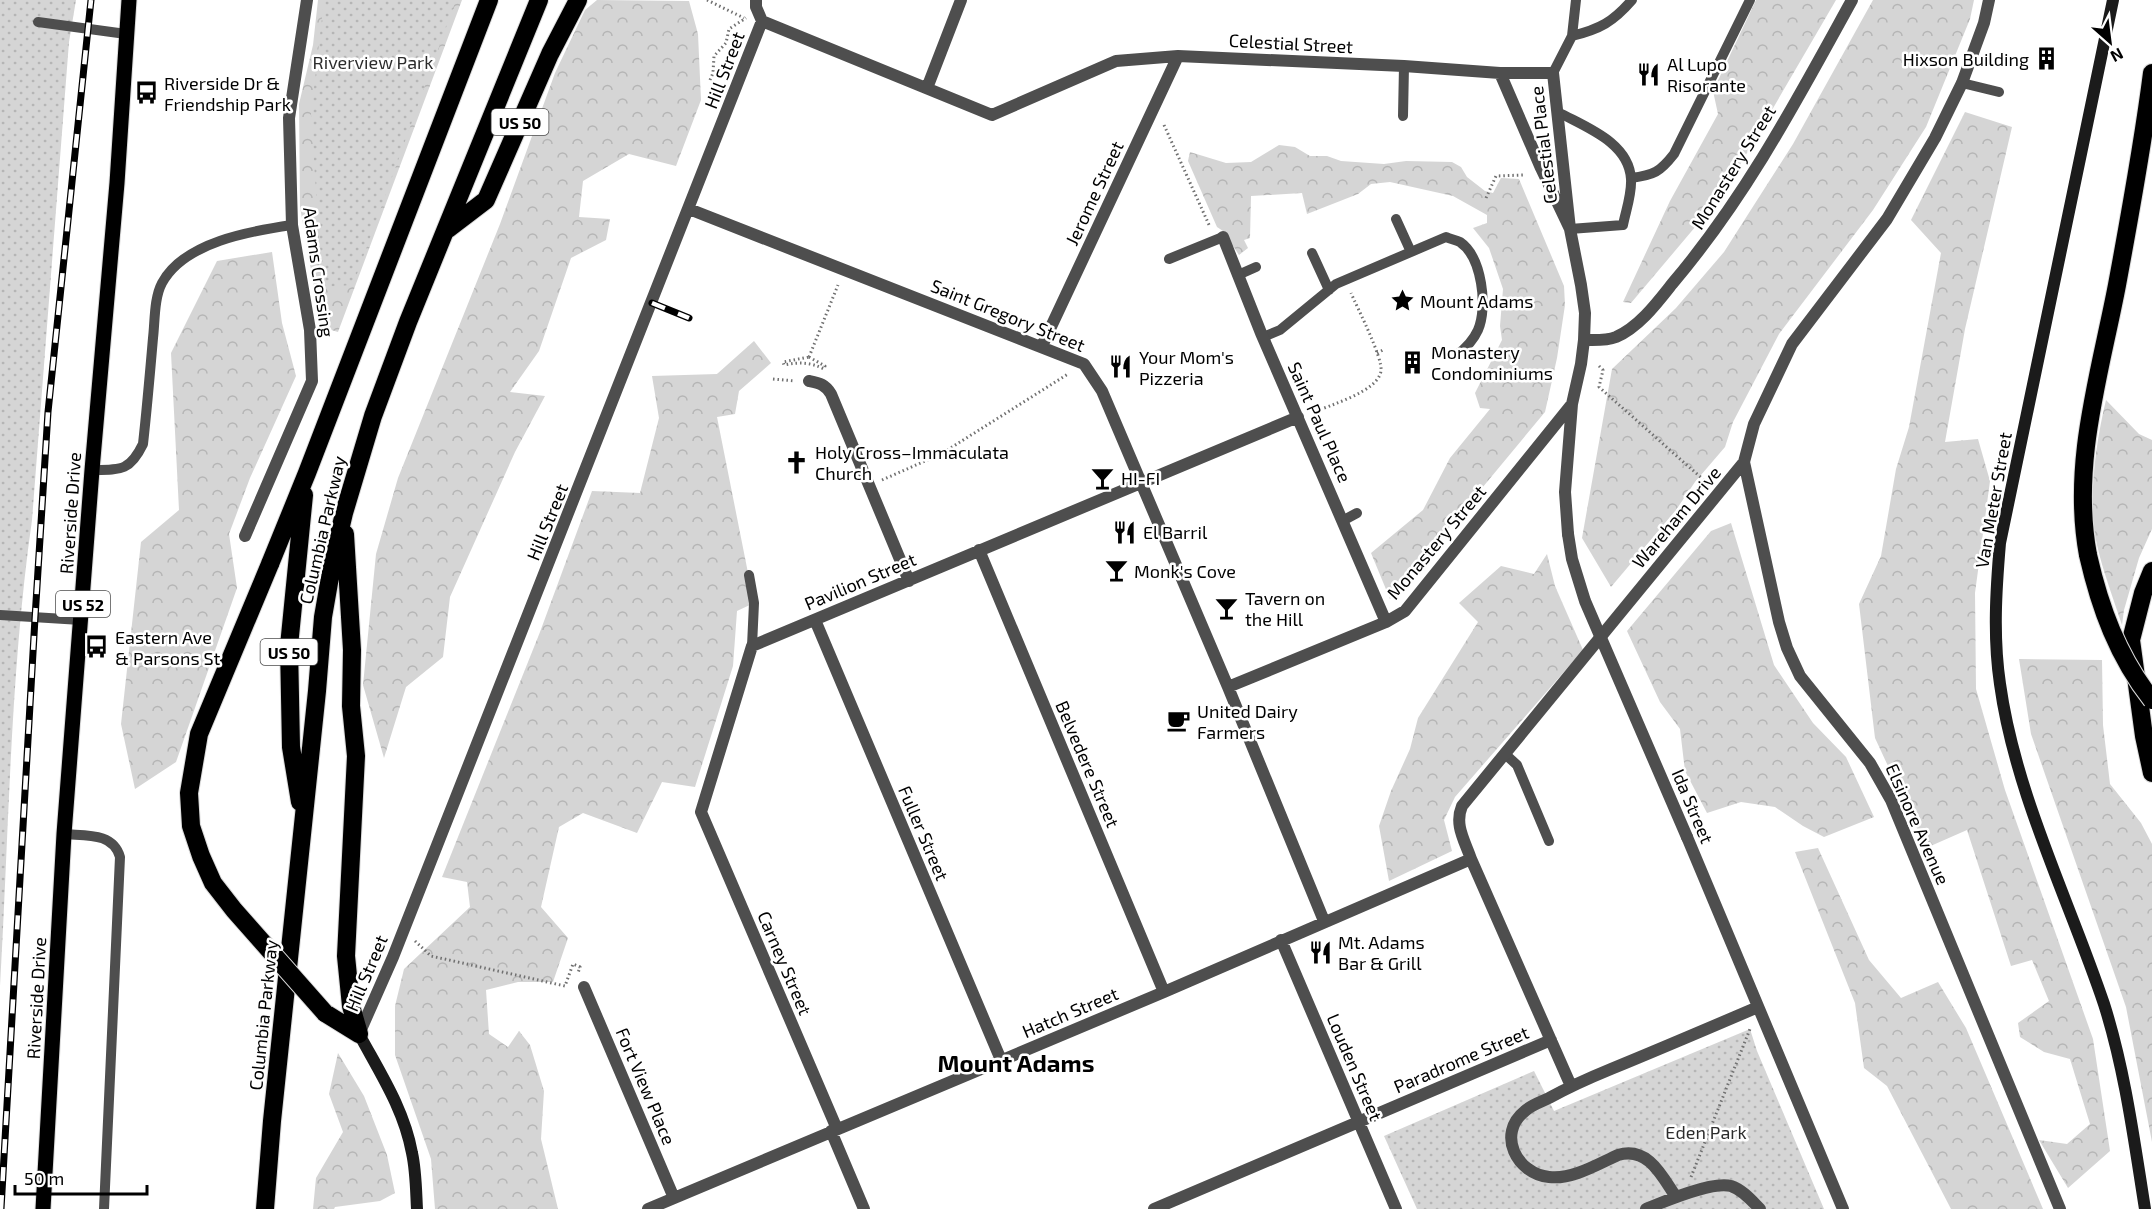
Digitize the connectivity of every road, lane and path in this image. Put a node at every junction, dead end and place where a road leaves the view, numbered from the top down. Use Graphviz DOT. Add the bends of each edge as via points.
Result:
graph roads {
  1 [pos="129,0"];
  2 [pos="307,0"];
  3 [pos="489,0"];
  4 [pos="539,0"];
  5 [pos="578,0"];
  6 [pos="707,0"];
  7 [pos="756,0"];
  8 [pos="961,0"];
  9 [pos="1576,0"];
  10 [pos="1632,0"];
  11 [pos="1750,0"];
  12 [pos="1852,0"];
  13 [pos="1989,0"];
  14 [pos="2113,0"];
  15 [pos="762,21"];
  16 [pos="38,22"];
  17 [pos="126,34"];
  18 [pos="1572,36"];
  19 [pos="1178,56"];
  20 [pos="1404,66"];
  21 [pos="1500,73"];
  22 [pos="1553,73"];
  23 [pos="2152,73"];
  24 [pos="710,80"];
  25 [pos="1962,83"];
  26 [pos="927,88"];
  27 [pos="1999,92"];
  28 [pos="1558,112"];
  29 [pos="1403,116"];
  30 [pos="1164,125"];
  31 [pos="1524,175"];
  32 [pos="1631,178"];
  33 [pos="1486,198"];
  34 [pos="689,209"];
  35 [pos="1396,219"];
  36 [pos="292,225"];
  37 [pos="1570,229"];
  38 [pos="446,230"];
  39 [pos="1223,237"];
  40 [pos="1411,252"];
  41 [pos="1312,253"];
  42 [pos="1169,259"];
  43 [pos="1256,267"];
  44 [pos="1238,275"];
  45 [pos="1345,279"];
  46 [pos="838,285"];
  47 [pos="1329,290"];
  48 [pos="1263,337"];
  49 [pos="1584,340"];
  50 [pos="1042,346"];
  51 [pos="1383,350"];
  52 [pos="1377,353"];
  53 [pos="1457,355"];
  54 [pos="808,357"];
  55 [pos="1599,366"];
  56 [pos="1068,374"];
  57 [pos="773,379"];
  58 [pos="809,381"];
  59 [pos="1572,404"];
  60 [pos="1303,416"];
  61 [pos="1744,462"];
  62 [pos="92,470"];
  63 [pos="307,473"];
  64 [pos="878,482"];
  65 [pos="1142,482"];
  66 [pos="1706,482"];
  67 [pos="344,513"];
  68 [pos="1357,513"];
  69 [pos="1344,520"];
  70 [pos="245,536"];
  71 [pos="980,550"];
  72 [pos="2152,571"];
  73 [pos="749,575"];
  74 [pos="909,580"];
  75 [pos="0,615"];
  76 [pos="81,620"];
  77 [pos="814,620"];
  78 [pos="1386,622"];
  79 [pos="752,646"];
  80 [pos="1228,687"];
  81 [pos="2152,700"];
  82 [pos="1504,754"];
  83 [pos="2152,773"];
  84 [pos="304,831"];
  85 [pos="64,834"];
  86 [pos="1549,841"];
  87 [pos="1472,859"];
  88 [pos="1324,921"];
  89 [pos="413,940"];
  90 [pos="1281,940"];
  91 [pos="578,973"];
  92 [pos="584,987"];
  93 [pos="1164,992"];
  94 [pos="1758,1007"];
  95 [pos="1750,1029"];
  96 [pos="359,1034"];
  97 [pos="1551,1040"];
  98 [pos="1001,1060"];
  99 [pos="1572,1086"];
  100 [pos="1359,1122"];
  101 [pos="834,1130"];
  102 [pos="1690,1193"];
  103 [pos="1676,1197"];
  104 [pos="674,1198"];
  105 [pos="44,1209"];
  106 [pos="104,1209"];
  107 [pos="266,1209"];
  108 [pos="417,1209"];
  109 [pos="648,1209"];
  110 [pos="864,1209"];
  111 [pos="1154,1209"];
  112 [pos="1396,1209"];
  113 [pos="1646,1209"];
  114 [pos="1760,1209"];
  115 [pos="1843,1209"];
  116 [pos="2060,1209"];
  117 [pos="2145,1209"];
  1 -- 17 [label="main road, Riverside Drive / US 52"];
  2 -- 36 [label="street, Adams Crossing" via="289,118"];
  3 -- 63 [label="highway, US 50"];
  4 -- 38 [label="highway, Columbia Parkway"];
  5 -- 38 [label="highway, US 50" via="486,200"];
  6 -- 24 [label="path" via="746,18 729,29 726,43 714,56"];
  7 -- 15 [label="street"];
  8 -- 26 [label="street"];
  9 -- 18 [label="lane"];
  10 -- 18 [label="lane" via="1611,22"];
  11 -- 32 [label="lane" via="1674,154 1663,169"];
  12 -- 49 [label="street, Monastery Street" via="1753,176 1696,257 1628,329 1609,338"];
  13 -- 25 [label="street, Wareham Drive"];
  14 -- 117 [label="street, Van Meter Street" via="2001,543 1996,642 2009,733 2104,1005 2121,1067"];
  15 -- 26 [label="street, Celestial Street"];
  15 -- 34 [label="street, Hill Street"];
  16 -- 17 [label="lane"];
  17 -- 62 [label="main road, Riverside Drive / US 52"];
  18 -- 22 [label="lane"];
  19 -- 20 [label="street, Celestial Street"];
  19 -- 26 [label="street, Celestial Street" via="1116,61 992,115"];
  19 -- 50 [label="street, Jerome Street"];
  20 -- 21 [label="street, Celestial Street"];
  20 -- 29 [label="lane"];
  21 -- 22 [label="street, Celestial Place"];
  21 -- 37 [label="street"];
  22 -- 28 [label="street, Celestial Place"];
  23 -- 81 [label="highway, bridge" via="2086,441 2084,501 2084,534 2097,592 2111,631"];
  25 -- 27 [label="lane"];
  25 -- 61 [label="street, Wareham Drive" via="1887,219 1792,344 1754,424"];
  28 -- 32 [label="lane" via="1610,142 1622,155"];
  28 -- 37 [label="street, Celestial Place"];
  30 -- 39 [label="path" via="1213,233"];
  31 -- 33 [label="path" via="1496,176"];
  32 -- 37 [label="lane" via="1623,225"];
  34 -- 50 [label="street, Saint Gregory Street"];
  34 -- 96 [label="street, Hill Street" via="398,946"];
  35 -- 40 [label="lane"];
  36 -- 62 [label="lane" via="250,231 221,241 172,268 161,285 156,309 143,444 135,460 124,467"];
  36 -- 70 [label="street, Adams Crossing" via="310,330 312,381"];
  37 -- 49 [label="street" via="1583,297"];
  38 -- 67 [label="highway, Columbia Parkway / US 50" via="373,416"];
  39 -- 42 [label="lane"];
  39 -- 44 [label="street, Saint Paul Place"];
  40 -- 45 [label="lane"];
  40 -- 53 [label="lane" via="1446,237 1460,242 1473,260 1484,294 1482,314 1470,344"];
  41 -- 47 [label="lane"];
  43 -- 44 [label="lane"];
  44 -- 48 [label="street, Saint Paul Place"];
  45 -- 47 [label="lane"];
  45 -- 52 [label="path"];
  46 -- 54 [label="path"];
  47 -- 48 [label="lane" via="1280,330"];
  48 -- 60 [label="street, Saint Paul Place"];
  49 -- 59 [label="street"];
  50 -- 65 [label="street, Saint Gregory Street" via="1077,359 1092,372"];
  51 -- 52 [label="path"];
  52 -- 60 [label="path" via="1381,371 1371,386"];
  54 -- 54 [label="path" via="824,369 812,363 783,362"];
  55 -- 66 [label="path" via="1603,370 1599,387"];
  56 -- 64 [label="path" via="941,454"];
  57 -- 58 [label="path"];
  58 -- 74 [label="street" via="819,383 831,394"];
  59 -- 78 [label="street, Monastery Street" via="1409,607"];
  59 -- 94 [label="street, Ida Street, bridge" via="1566,492 1572,559 1585,601"];
  60 -- 65 [label="street, Pavilion Street"];
  60 -- 69 [label="street, Saint Paul Place"];
  61 -- 82 [label="street, Wareham Drive"];
  61 -- 116 [label="street, Elsinore Avenue" via="1787,648 1800,676 1870,762 1891,800"];
  62 -- 76 [label="main road, Riverside Drive / US 52"];
  63 -- 84 [label="highway, US 50" via="289,646 291,747"];
  63 -- 96 [label="highway, bridge" via="199,734 189,793 191,826 213,883 234,910 325,1013"];
  65 -- 71 [label="street, Pavilion Street"];
  65 -- 80 [label="street, Saint Gregory Street"];
  67 -- 84 [label="highway, Columbia Parkway / US 50" via="323,617"];
  67 -- 96 [label="highway" via="356,756 346,956 351,1006"];
  68 -- 69 [label="lane"];
  69 -- 78 [label="street, Saint Paul Place"];
  71 -- 74 [label="street, Pavilion Street"];
  71 -- 93 [label="street, Belvedere Street"];
  72 -- 83 [label="highway" via="2132,639"];
  73 -- 79 [label="lane" via="754,603"];
  74 -- 77 [label="street, Pavilion Street"];
  75 -- 76 [label="lane"];
  76 -- 85 [label="main road, Riverside Drive / US 52"];
  77 -- 79 [label="street, Pavilion Street"];
  77 -- 98 [label="street, Fuller Street"];
  78 -- 80 [label="street, Monastery Street"];
  79 -- 101 [label="street, Carney Street" via="701,812"];
  80 -- 88 [label="street, Saint Gregory Street"];
  82 -- 86 [label="lane" via="1517,765"];
  82 -- 87 [label="street, Wareham Drive" via="1459,814 1459,828"];
  84 -- 107 [label="highway, Columbia Parkway / US 50"];
  85 -- 105 [label="main road, Riverside Drive / US 52"];
  85 -- 106 [label="lane" via="100,837 114,845 120,857"];
  87 -- 88 [label="street, Hatch Street"];
  87 -- 97 [label="street, Wareham Drive"];
  88 -- 90 [label="street, Hatch Street"];
  89 -- 91 [label="path" via="431,956 565,986 573,964 580,967"];
  90 -- 93 [label="street, Hatch Street"];
  90 -- 100 [label="street, Louden Street"];
  92 -- 104 [label="street, Fort View Place"];
  93 -- 98 [label="street, Hatch Street"];
  94 -- 99 [label="street"];
  94 -- 115 [label="street, Ida Street"];
  95 -- 102 [label="path" via="1690,1180"];
  96 -- 108 [label="street" via="389,1087 408,1136"];
  97 -- 99 [label="street, Paradrome Street"];
  97 -- 100 [label="street, Paradrome Street"];
  98 -- 101 [label="street, Hatch Street"];
  99 -- 103 [label="street" via="1528,1108 1516,1121 1512,1143 1526,1169 1562,1177 1618,1155 1635,1154 1650,1161"];
  100 -- 111 [label="street, Paradrome Street"];
  100 -- 112 [label="street, Louden Street"];
  101 -- 104 [label="street, Hatch Street"];
  101 -- 110 [label="street, Carney Street"];
  102 -- 103 [label="street"];
  102 -- 114 [label="street" via="1730,1186"];
  103 -- 113 [label="street"];
  104 -- 109 [label="street, Hatch Street"];
}
